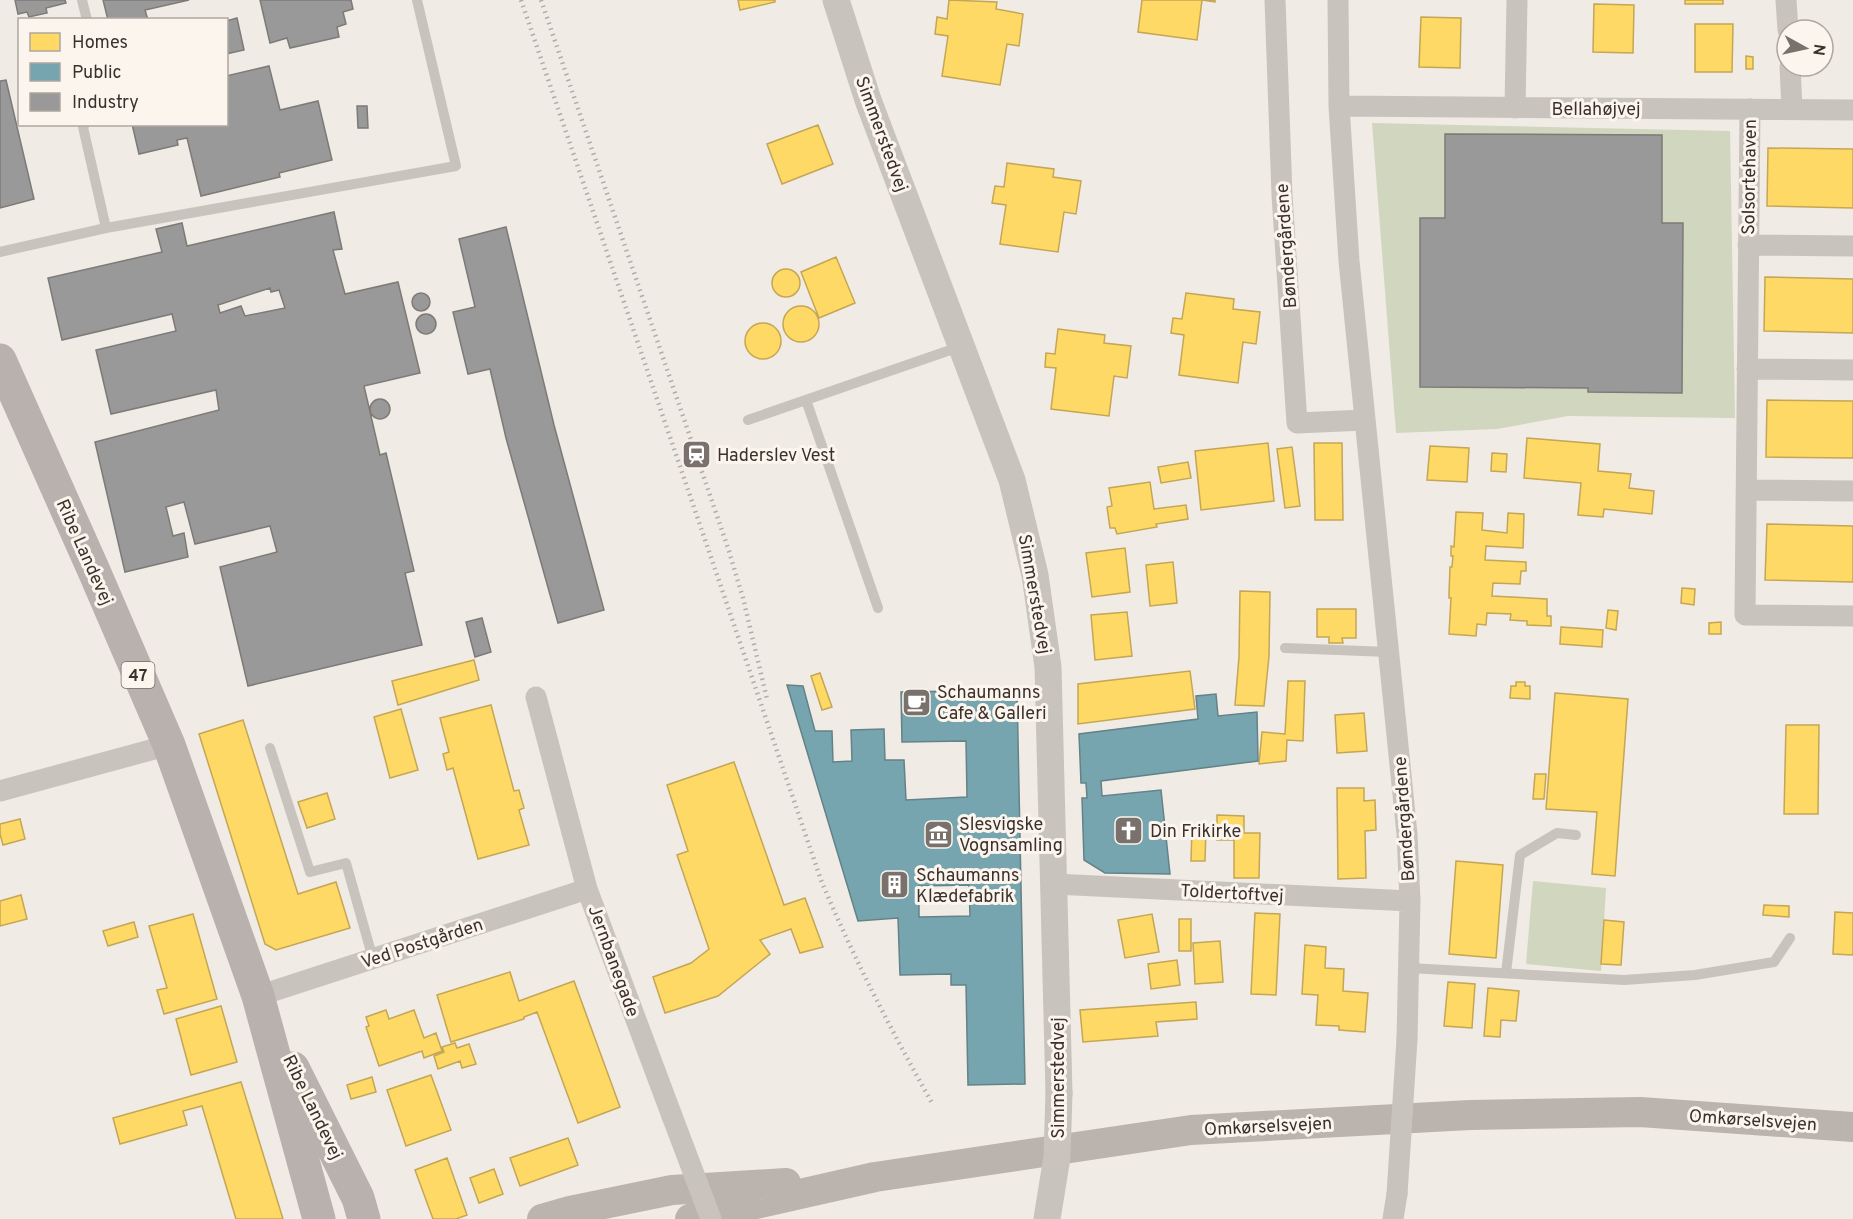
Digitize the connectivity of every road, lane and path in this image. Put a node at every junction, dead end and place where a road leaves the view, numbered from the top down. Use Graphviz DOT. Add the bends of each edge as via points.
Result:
graph roads {
  1 [pos="82,0"];
  2 [pos="417,0"];
  3 [pos="836,0"];
  4 [pos="1275,0"];
  5 [pos="1338,0"];
  6 [pos="1517,0"];
  7 [pos="1786,0"];
  8 [pos="86,18"];
  9 [pos="1787,18"];
  10 [pos="1791,78"];
  11 [pos="1339,106"];
  12 [pos="1515,108"];
  13 [pos="1750,109"];
  14 [pos="1792,109"];
  15 [pos="1853,110"];
  16 [pos="84,126"];
  17 [pos="106,228"];
  18 [pos="1748,245"];
  19 [pos="1853,246"];
  20 [pos="0,252"];
  21 [pos="962,346"];
  22 [pos="0,360"];
  23 [pos="1747,369"];
  24 [pos="1853,370"];
  25 [pos="806,400"];
  26 [pos="748,420"];
  27 [pos="1365,420"];
  28 [pos="1746,490"];
  29 [pos="1853,491"];
  30 [pos="878,608"];
  31 [pos="1853,616"];
  32 [pos="1285,648"];
  33 [pos="1389,652"];
  34 [pos="536,697"];
  35 [pos="168,745"];
  36 [pos="270,748"];
  37 [pos="0,791"];
  38 [pos="1576,835"];
  39 [pos="1054,884"];
  40 [pos="587,889"];
  41 [pos="1410,901"];
  42 [pos="1790,938"];
  43 [pos="373,959"];
  44 [pos="1409,968"];
  45 [pos="1506,973"];
  46 [pos="258,996"];
  47 [pos="1853,1126"];
  48 [pos="300,1147"];
  49 [pos="876,1177"];
  50 [pos="319,1219"];
  51 [pos="340,1219"];
  52 [pos="364,1219"];
  53 [pos="542,1219"];
  54 [pos="690,1219"];
  55 [pos="711,1219"];
  56 [pos="772,1219"];
  57 [pos="1047,1219"];
  58 [pos="1393,1219"];
  1 -- 8 [label="lane"];
  2 -- 17 [label="lane" via="456,166"];
  3 -- 21 [label="street, Simmerstedvej" via="868,100"];
  4 -- 27 [label="street, Bøndergårdene" via="1282,195 1297,423"];
  5 -- 11 [label="street, Bøndergårdene"];
  6 -- 12 [label="street"];
  7 -- 9 [label="street"];
  10 -- 14 [label="street"];
  11 -- 12 [label="street, Bellahøjvej"];
  11 -- 27 [label="street, Bøndergårdene"];
  12 -- 13 [label="street, Bellahøjvej"];
  13 -- 14 [label="street, Bellahøjvej"];
  13 -- 18 [label="street, Solsortehaven"];
  14 -- 15 [label="street, Bellahøjvej"];
  16 -- 17 [label="lane"];
  17 -- 20 [label="lane"];
  18 -- 19 [label="street, Solsortehaven"];
  18 -- 23 [label="street, Solsortehaven"];
  21 -- 25 [label="lane"];
  21 -- 39 [label="street, Simmerstedvej" via="1012,480 1035,574 1048,667"];
  22 -- 35 [label="main road, Ribe Landevej / 47"];
  23 -- 24 [label="street"];
  23 -- 28 [label="street, Solsortehaven"];
  25 -- 26 [label="lane"];
  25 -- 30 [label="lane"];
  27 -- 33 [label="street, Bøndergårdene"];
  28 -- 29 [label="street"];
  28 -- 31 [label="street, Solsortehaven" via="1746,615"];
  32 -- 33 [label="lane"];
  33 -- 41 [label="street, Bøndergårdene"];
  34 -- 40 [label="street, Jernbanegade"];
  35 -- 37 [label="street"];
  35 -- 46 [label="main road, Ribe Landevej / 47"];
  36 -- 43 [label="lane" via="310,872 346,863"];
  38 -- 45 [label="lane" via="1557,833 1520,855"];
  39 -- 41 [label="street, Toldertoftvej"];
  39 -- 57 [label="street, Simmerstedvej, bridge" via="1059,1093 1057,1157"];
  40 -- 43 [label="street, Ved Postgården"];
  40 -- 55 [label="street, Jernbanegade, bridge"];
  41 -- 44 [label="street, Bøndergårdene"];
  42 -- 45 [label="lane" via="1774,962 1695,975 1624,980"];
  43 -- 46 [label="street, Ved Postgården"];
  44 -- 45 [label="lane"];
  44 -- 58 [label="street, Bøndergårdene, bridge" via="1398,1194"];
  46 -- 48 [label="main road, Ribe Landevej / 47"];
  46 -- 52 [label="main road, Ribe Landevej / 47" via="358,1198"];
  47 -- 49 [label="main road, Omkørselsvejen" via="1640,1112 1470,1115 1191,1130"];
  48 -- 50 [label="main road, Ribe Landevej / 47"];
  48 -- 51 [label="main road" via="331,1191"];
  49 -- 53 [label="main road" via="672,1190"];
  49 -- 54 [label="main road, Omkørselsvejen"];
  49 -- 56 [label="main road"];
}
